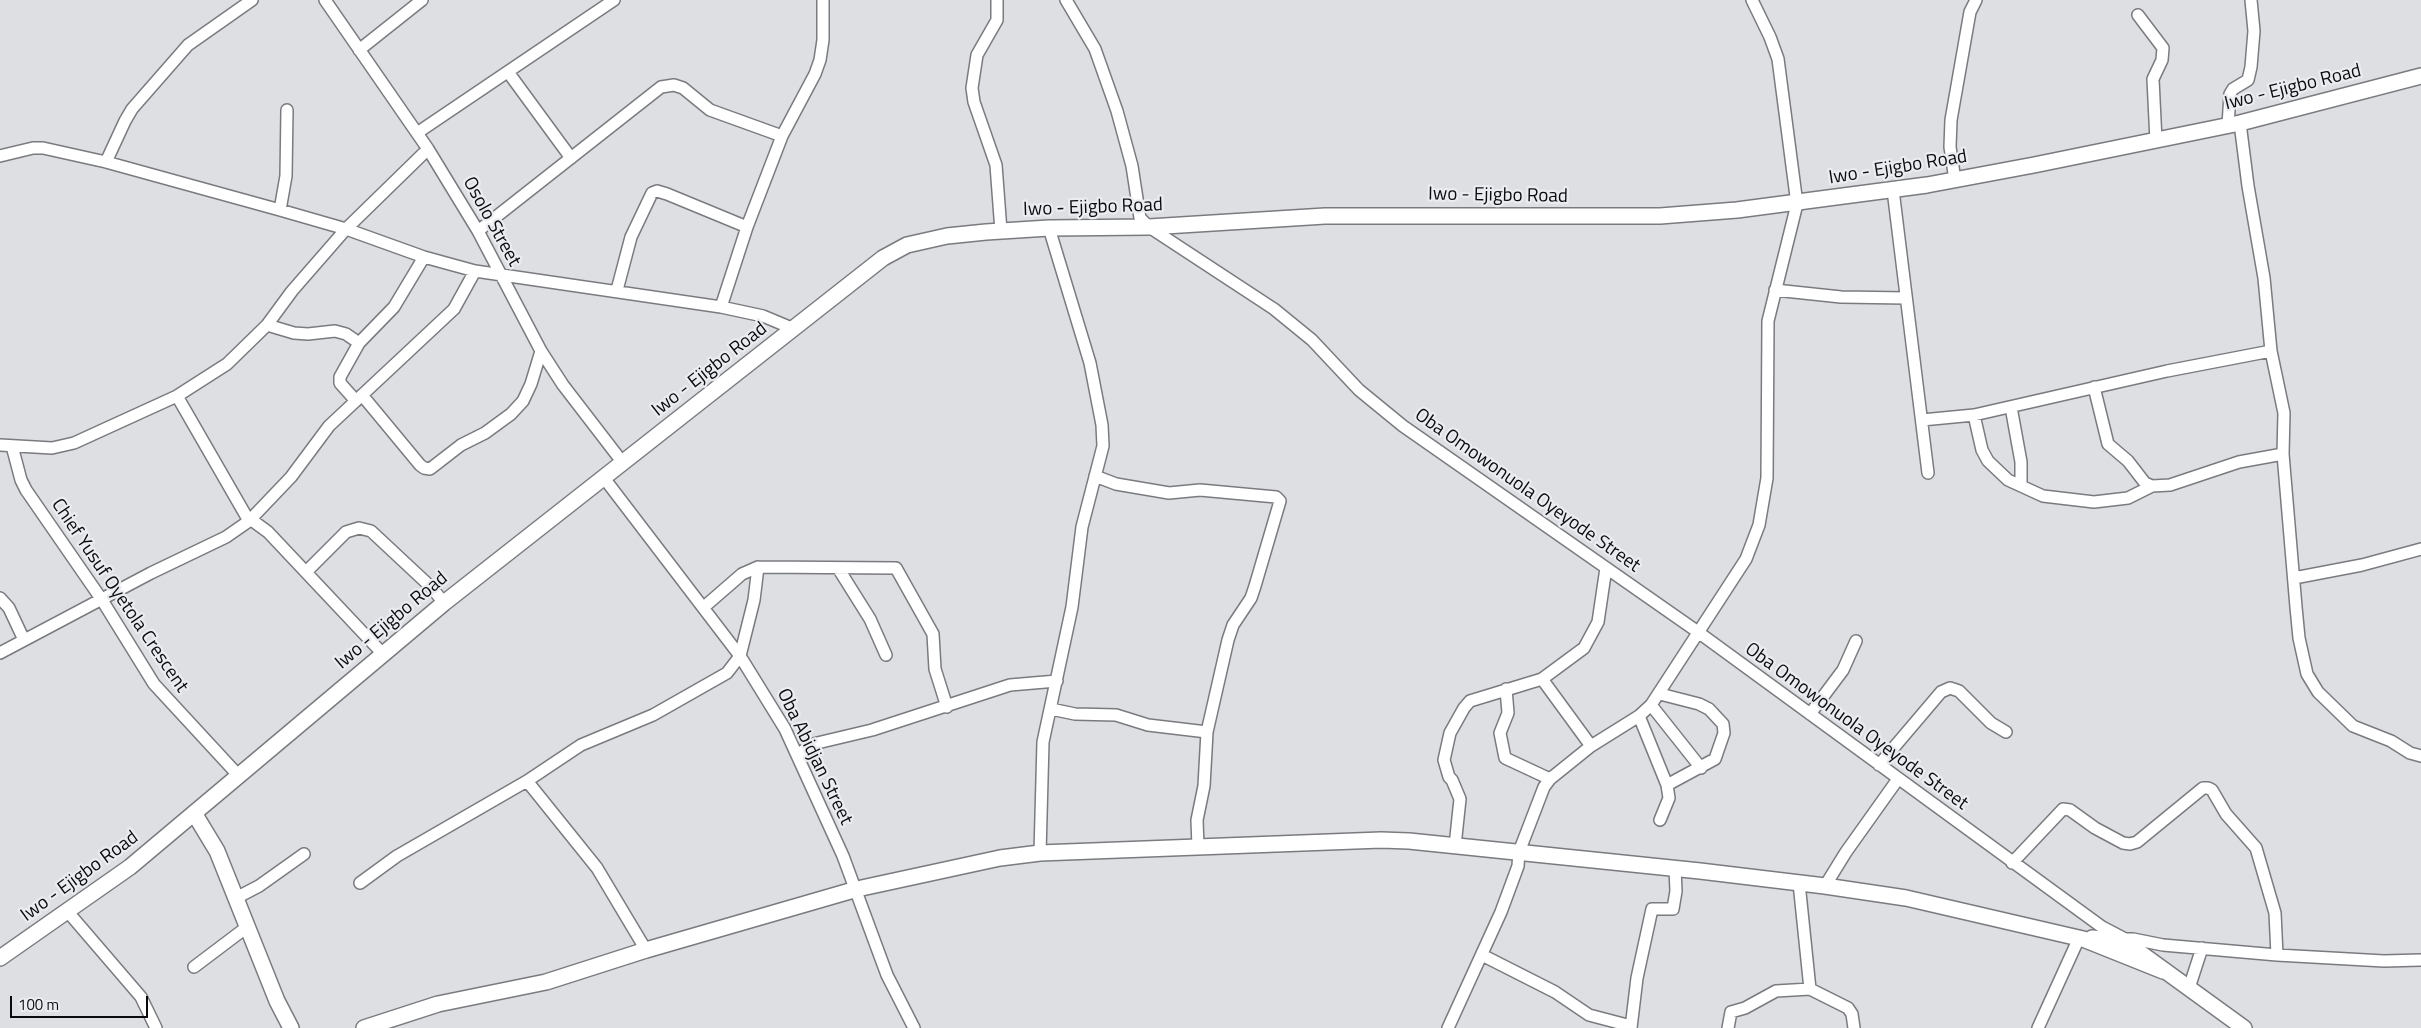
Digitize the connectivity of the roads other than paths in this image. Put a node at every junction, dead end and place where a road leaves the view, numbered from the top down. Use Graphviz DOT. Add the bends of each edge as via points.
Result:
graph roads {
  1 [pos="252,0"];
  2 [pos="324,0"];
  3 [pos="422,0"];
  4 [pos="614,0"];
  5 [pos="823,0"];
  6 [pos="997,0"];
  7 [pos="1066,0"];
  8 [pos="1752,0"];
  9 [pos="1976,0"];
  10 [pos="2251,0"];
  11 [pos="2138,15"];
  12 [pos="359,50"];
  13 [pos="508,72"];
  14 [pos="2421,76"];
  15 [pos="287,110"];
  16 [pos="2234,124"];
  17 [pos="417,134"];
  18 [pos="782,136"];
  19 [pos="2156,141"];
  20 [pos="428,149"];
  21 [pos="0,156"];
  22 [pos="571,158"];
  23 [pos="106,162"];
  24 [pos="1955,180"];
  25 [pos="1893,190"];
  26 [pos="1797,204"];
  27 [pos="280,210"];
  28 [pos="747,227"];
  29 [pos="1149,227"];
  30 [pos="1049,228"];
  31 [pos="346,229"];
  32 [pos="478,230"];
  33 [pos="1002,231"];
  34 [pos="424,257"];
  35 [pos="475,271"];
  36 [pos="502,276"];
  37 [pos="617,290"];
  38 [pos="1774,290"];
  39 [pos="1906,298"];
  40 [pos="722,307"];
  41 [pos="268,325"];
  42 [pos="794,329"];
  43 [pos="359,343"];
  44 [pos="541,351"];
  45 [pos="2271,351"];
  46 [pos="2094,387"];
  47 [pos="177,396"];
  48 [pos="359,398"];
  49 [pos="2011,407"];
  50 [pos="1974,415"];
  51 [pos="1922,420"];
  52 [pos="0,445"];
  53 [pos="12,446"];
  54 [pos="2283,454"];
  55 [pos="623,463"];
  56 [pos="1928,474"];
  57 [pos="1095,476"];
  58 [pos="604,478"];
  59 [pos="2021,486"];
  60 [pos="2152,486"];
  61 [pos="249,521"];
  62 [pos="2421,549"];
  63 [pos="758,567"];
  64 [pos="838,568"];
  65 [pos="1606,568"];
  66 [pos="307,571"];
  67 [pos="2294,578"];
  68 [pos="0,598"];
  69 [pos="102,600"];
  70 [pos="444,603"];
  71 [pos="704,606"];
  72 [pos="1698,632"];
  73 [pos="24,640"];
  74 [pos="1856,641"];
  75 [pos="0,653"];
  76 [pos="383,654"];
  77 [pos="886,654"];
  78 [pos="740,656"];
  79 [pos="1542,679"];
  80 [pos="1057,681"];
  81 [pos="1506,689"];
  82 [pos="1660,694"];
  83 [pos="1651,706"];
  84 [pos="948,707"];
  85 [pos="1051,709"];
  86 [pos="1810,714"];
  87 [pos="1639,716"];
  88 [pos="1208,732"];
  89 [pos="2006,732"];
  90 [pos="1591,746"];
  91 [pos="796,755"];
  92 [pos="2421,756"];
  93 [pos="1879,765"];
  94 [pos="1701,768"];
  95 [pos="238,776"];
  96 [pos="1550,779"];
  97 [pos="1898,779"];
  98 [pos="527,781"];
  99 [pos="1667,785"];
  100 [pos="194,813"];
  101 [pos="1660,820"];
  102 [pos="1455,846"];
  103 [pos="1198,847"];
  104 [pos="1519,852"];
  105 [pos="1040,853"];
  106 [pos="304,854"];
  107 [pos="2012,863"];
  108 [pos="1675,869"];
  109 [pos="360,883"];
  110 [pos="1799,883"];
  111 [pos="1825,886"];
  112 [pos="857,889"];
  113 [pos="236,898"];
  114 [pos="68,912"];
  115 [pos="246,927"];
  116 [pos="2081,938"];
  117 [pos="2124,941"];
  118 [pos="2202,948"];
  119 [pos="646,950"];
  120 [pos="1482,955"];
  121 [pos="2277,955"];
  122 [pos="0,958"];
  123 [pos="2421,960"];
  124 [pos="194,967"];
  125 [pos="2163,971"];
  126 [pos="2189,988"];
  127 [pos="1810,989"];
  128 [pos="1631,1027"];
  129 [pos="156,1028"];
  130 [pos="291,1028"];
  131 [pos="364,1028"];
  132 [pos="914,1028"];
  133 [pos="1450,1028"];
  134 [pos="1728,1028"];
  135 [pos="1854,1028"];
  136 [pos="2038,1028"];
  137 [pos="2244,1028"];
  1 -- 23 [label="street" via="188,44 132,109"];
  2 -- 12 [label="street, Osolo Street"];
  3 -- 12 [label="street"];
  4 -- 13 [label="street"];
  5 -- 18 [label="street" via="820,60"];
  6 -- 33 [label="street" via="997,20 978,55 972,88 996,165"];
  7 -- 29 [label="street, Oba Omowonuola Oyeyode Street" via="1098,58 1132,166 1140,218"];
  8 -- 26 [label="street" via="1778,60"];
  9 -- 24 [label="street" via="1970,12 1950,120"];
  10 -- 16 [label="street" via="2254,31 2252,67 2248,80 2230,94"];
  11 -- 19 [label="street" via="2163,48 2154,79"];
  12 -- 17 [label="street, Osolo Street"];
  13 -- 17 [label="street"];
  13 -- 22 [label="street"];
  14 -- 16 [label="main road, Iwo - Ejigbo Road"];
  15 -- 27 [label="street" via="286,176"];
  16 -- 19 [label="main road, Iwo - Ejigbo Road"];
  16 -- 45 [label="street" via="2264,278"];
  17 -- 20 [label="street, Osolo Street"];
  18 -- 22 [label="street" via="710,110 683,88 661,87"];
  18 -- 28 [label="street"];
  19 -- 24 [label="main road, Iwo - Ejigbo Road"];
  20 -- 31 [label="street"];
  20 -- 32 [label="street, Osolo Street"];
  21 -- 23 [label="street" via="43,148"];
  22 -- 32 [label="street"];
  23 -- 27 [label="street"];
  24 -- 25 [label="main road, Iwo - Ejigbo Road"];
  25 -- 26 [label="main road, Iwo - Ejigbo Road"];
  25 -- 39 [label="street"];
  26 -- 29 [label="main road, Iwo - Ejigbo Road" via="1683,215 1358,215"];
  26 -- 38 [label="street"];
  27 -- 31 [label="street"];
  28 -- 37 [label="street" via="668,194 652,193 631,237"];
  28 -- 40 [label="street"];
  29 -- 30 [label="main road, Iwo - Ejigbo Road"];
  29 -- 65 [label="street, Oba Omowonuola Oyeyode Street" via="1274,309 1312,340 1359,390 1403,426"];
  30 -- 33 [label="main road, Iwo - Ejigbo Road"];
  30 -- 57 [label="street" via="1090,363 1102,439"];
  31 -- 34 [label="street"];
  31 -- 41 [label="street"];
  32 -- 36 [label="street, Osolo Street"];
  33 -- 42 [label="main road, Iwo - Ejigbo Road" via="948,236 893,251"];
  34 -- 35 [label="street"];
  34 -- 43 [label="street" via="394,307"];
  35 -- 36 [label="street"];
  35 -- 48 [label="street" via="454,309"];
  36 -- 37 [label="street"];
  36 -- 44 [label="street, Osolo Street"];
  37 -- 40 [label="street"];
  38 -- 39 [label="street" via="1841,297"];
  38 -- 72 [label="street" via="1767,333 1767,478 1760,525 1746,559"];
  39 -- 51 [label="street"];
  40 -- 42 [label="street" via="763,316"];
  41 -- 43 [label="street" via="294,333 335,331"];
  41 -- 47 [label="street" via="227,364"];
  42 -- 55 [label="main road, Iwo - Ejigbo Road"];
  43 -- 48 [label="street" via="340,377 340,382"];
  44 -- 48 [label="street" via="527,393 511,414 430,469 420,465"];
  44 -- 55 [label="street, Osolo Street"];
  45 -- 46 [label="street"];
  45 -- 54 [label="street" via="2284,413"];
  46 -- 49 [label="street"];
  46 -- 60 [label="street" via="2108,444 2128,461 2145,483"];
  47 -- 53 [label="street" via="74,443 52,448"];
  47 -- 61 [label="street"];
  48 -- 61 [label="street" via="329,426 291,477"];
  49 -- 50 [label="street"];
  49 -- 59 [label="street" via="2021,462"];
  50 -- 51 [label="street"];
  50 -- 59 [label="street" via="1988,462 2008,480"];
  51 -- 56 [label="street"];
  52 -- 53 [label="street"];
  53 -- 69 [label="street, Chief Yusuf Oyetola Crescent" via="26,490"];
  54 -- 60 [label="street" via="2239,462 2170,485"];
  54 -- 67 [label="street"];
  55 -- 58 [label="main road, Iwo - Ejigbo Road"];
  57 -- 80 [label="street" via="1082,527 1072,607"];
  57 -- 88 [label="street" via="1116,484 1169,493 1200,490 1276,497 1280,501 1251,598 1228,640"];
  58 -- 70 [label="main road, Iwo - Ejigbo Road"];
  58 -- 71 [label="street, Oba Abidjan Street"];
  59 -- 60 [label="street" via="2043,496 2094,502 2128,498"];
  61 -- 66 [label="street" via="268,532"];
  61 -- 69 [label="street" via="226,537"];
  62 -- 67 [label="street"];
  63 -- 64 [label="street"];
  63 -- 71 [label="street" via="742,574"];
  63 -- 78 [label="street" via="754,600"];
  64 -- 77 [label="street" via="870,619"];
  64 -- 84 [label="street" via="892,567 898,570 933,634 935,669"];
  65 -- 72 [label="street, Oba Omowonuola Oyeyode Street"];
  65 -- 79 [label="street" via="1596,628 1584,648"];
  66 -- 70 [label="street" via="346,532 359,528 371,532 390,548"];
  66 -- 76 [label="street"];
  67 -- 92 [label="street" via="2307,674 2318,692 2353,726 2391,740 2410,753"];
  68 -- 73 [label="street"];
  69 -- 73 [label="street"];
  69 -- 95 [label="street, Chief Yusuf Oyetola Crescent" via="154,684"];
  70 -- 76 [label="main road, Iwo - Ejigbo Road"];
  71 -- 78 [label="street, Oba Abidjan Street"];
  72 -- 82 [label="street"];
  72 -- 86 [label="street, Oba Omowonuola Oyeyode Street"];
  73 -- 75 [label="street"];
  74 -- 86 [label="street" via="1843,670"];
  76 -- 95 [label="main road, Iwo - Ejigbo Road"];
  78 -- 91 [label="street, Oba Abidjan Street"];
  78 -- 98 [label="street" via="727,673 652,715 580,745"];
  79 -- 81 [label="street"];
  79 -- 90 [label="street"];
  80 -- 84 [label="street" via="1010,685"];
  80 -- 85 [label="street"];
  81 -- 96 [label="street" via="1508,713 1500,733 1505,758"];
  81 -- 102 [label="street" via="1470,701 1450,733 1444,760 1460,799"];
  82 -- 83 [label="street"];
  82 -- 94 [label="street" via="1699,704 1709,709 1723,724 1719,752 1715,759"];
  83 -- 87 [label="street"];
  83 -- 94 [label="street"];
  84 -- 91 [label="street" via="813,744"];
  85 -- 88 [label="street" via="1075,714 1116,715 1148,725"];
  85 -- 105 [label="street" via="1043,742"];
  86 -- 93 [label="street, Oba Omowonuola Oyeyode Street"];
  87 -- 90 [label="street"];
  87 -- 99 [label="street"];
  88 -- 103 [label="street" via="1204,786 1198,814"];
  89 -- 93 [label="street" via="1959,691 1950,688 1941,692"];
  90 -- 96 [label="street"];
  91 -- 112 [label="street, Oba Abidjan Street"];
  93 -- 97 [label="street, Oba Omowonuola Oyeyode Street"];
  94 -- 99 [label="street"];
  95 -- 100 [label="main road, Iwo - Ejigbo Road"];
  96 -- 104 [label="street" via="1540,796"];
  97 -- 107 [label="street, Oba Omowonuola Oyeyode Street"];
  97 -- 111 [label="street"];
  98 -- 109 [label="street" via="397,856"];
  98 -- 119 [label="street" via="596,868"];
  99 -- 101 [label="street" via="1669,798"];
  100 -- 113 [label="main road" via="217,851"];
  100 -- 114 [label="main road, Iwo - Ejigbo Road" via="130,867"];
  102 -- 103 [label="main road" via="1381,840"];
  102 -- 104 [label="main road"];
  103 -- 105 [label="main road"];
  104 -- 108 [label="main road"];
  104 -- 120 [label="street" via="1518,866"];
  105 -- 112 [label="main road" via="1000,858"];
  106 -- 113 [label="street"];
  107 -- 117 [label="street, Oba Omowonuola Oyeyode Street"];
  107 -- 121 [label="street" via="2063,809 2130,844 2137,842 2203,788 2208,788 2256,848 2275,913"];
  108 -- 110 [label="main road"];
  108 -- 128 [label="street" via="1673,909 1652,908 1637,978"];
  110 -- 111 [label="main road"];
  110 -- 127 [label="street"];
  111 -- 116 [label="main road" via="1906,898"];
  112 -- 119 [label="main road"];
  112 -- 132 [label="street, Oba Abidjan Street" via="887,976"];
  113 -- 115 [label="main road"];
  114 -- 122 [label="main road, Iwo - Ejigbo Road"];
  114 -- 129 [label="street" via="141,997"];
  115 -- 124 [label="street"];
  115 -- 130 [label="main road"];
  116 -- 117 [label="main road"];
  116 -- 125 [label="main road"];
  116 -- 136 [label="street"];
  117 -- 118 [label="street"];
  117 -- 125 [label="main road"];
  118 -- 121 [label="street"];
  118 -- 126 [label="street"];
  119 -- 131 [label="main road" via="546,982 438,1004"];
  120 -- 128 [label="street" via="1555,992 1589,1015"];
  120 -- 133 [label="street"];
  121 -- 123 [label="street"];
  125 -- 126 [label="main road"];
  126 -- 137 [label="main road"];
  127 -- 134 [label="street" via="1776,992 1731,1012"];
  127 -- 135 [label="street" via="1848,1008"];
}
